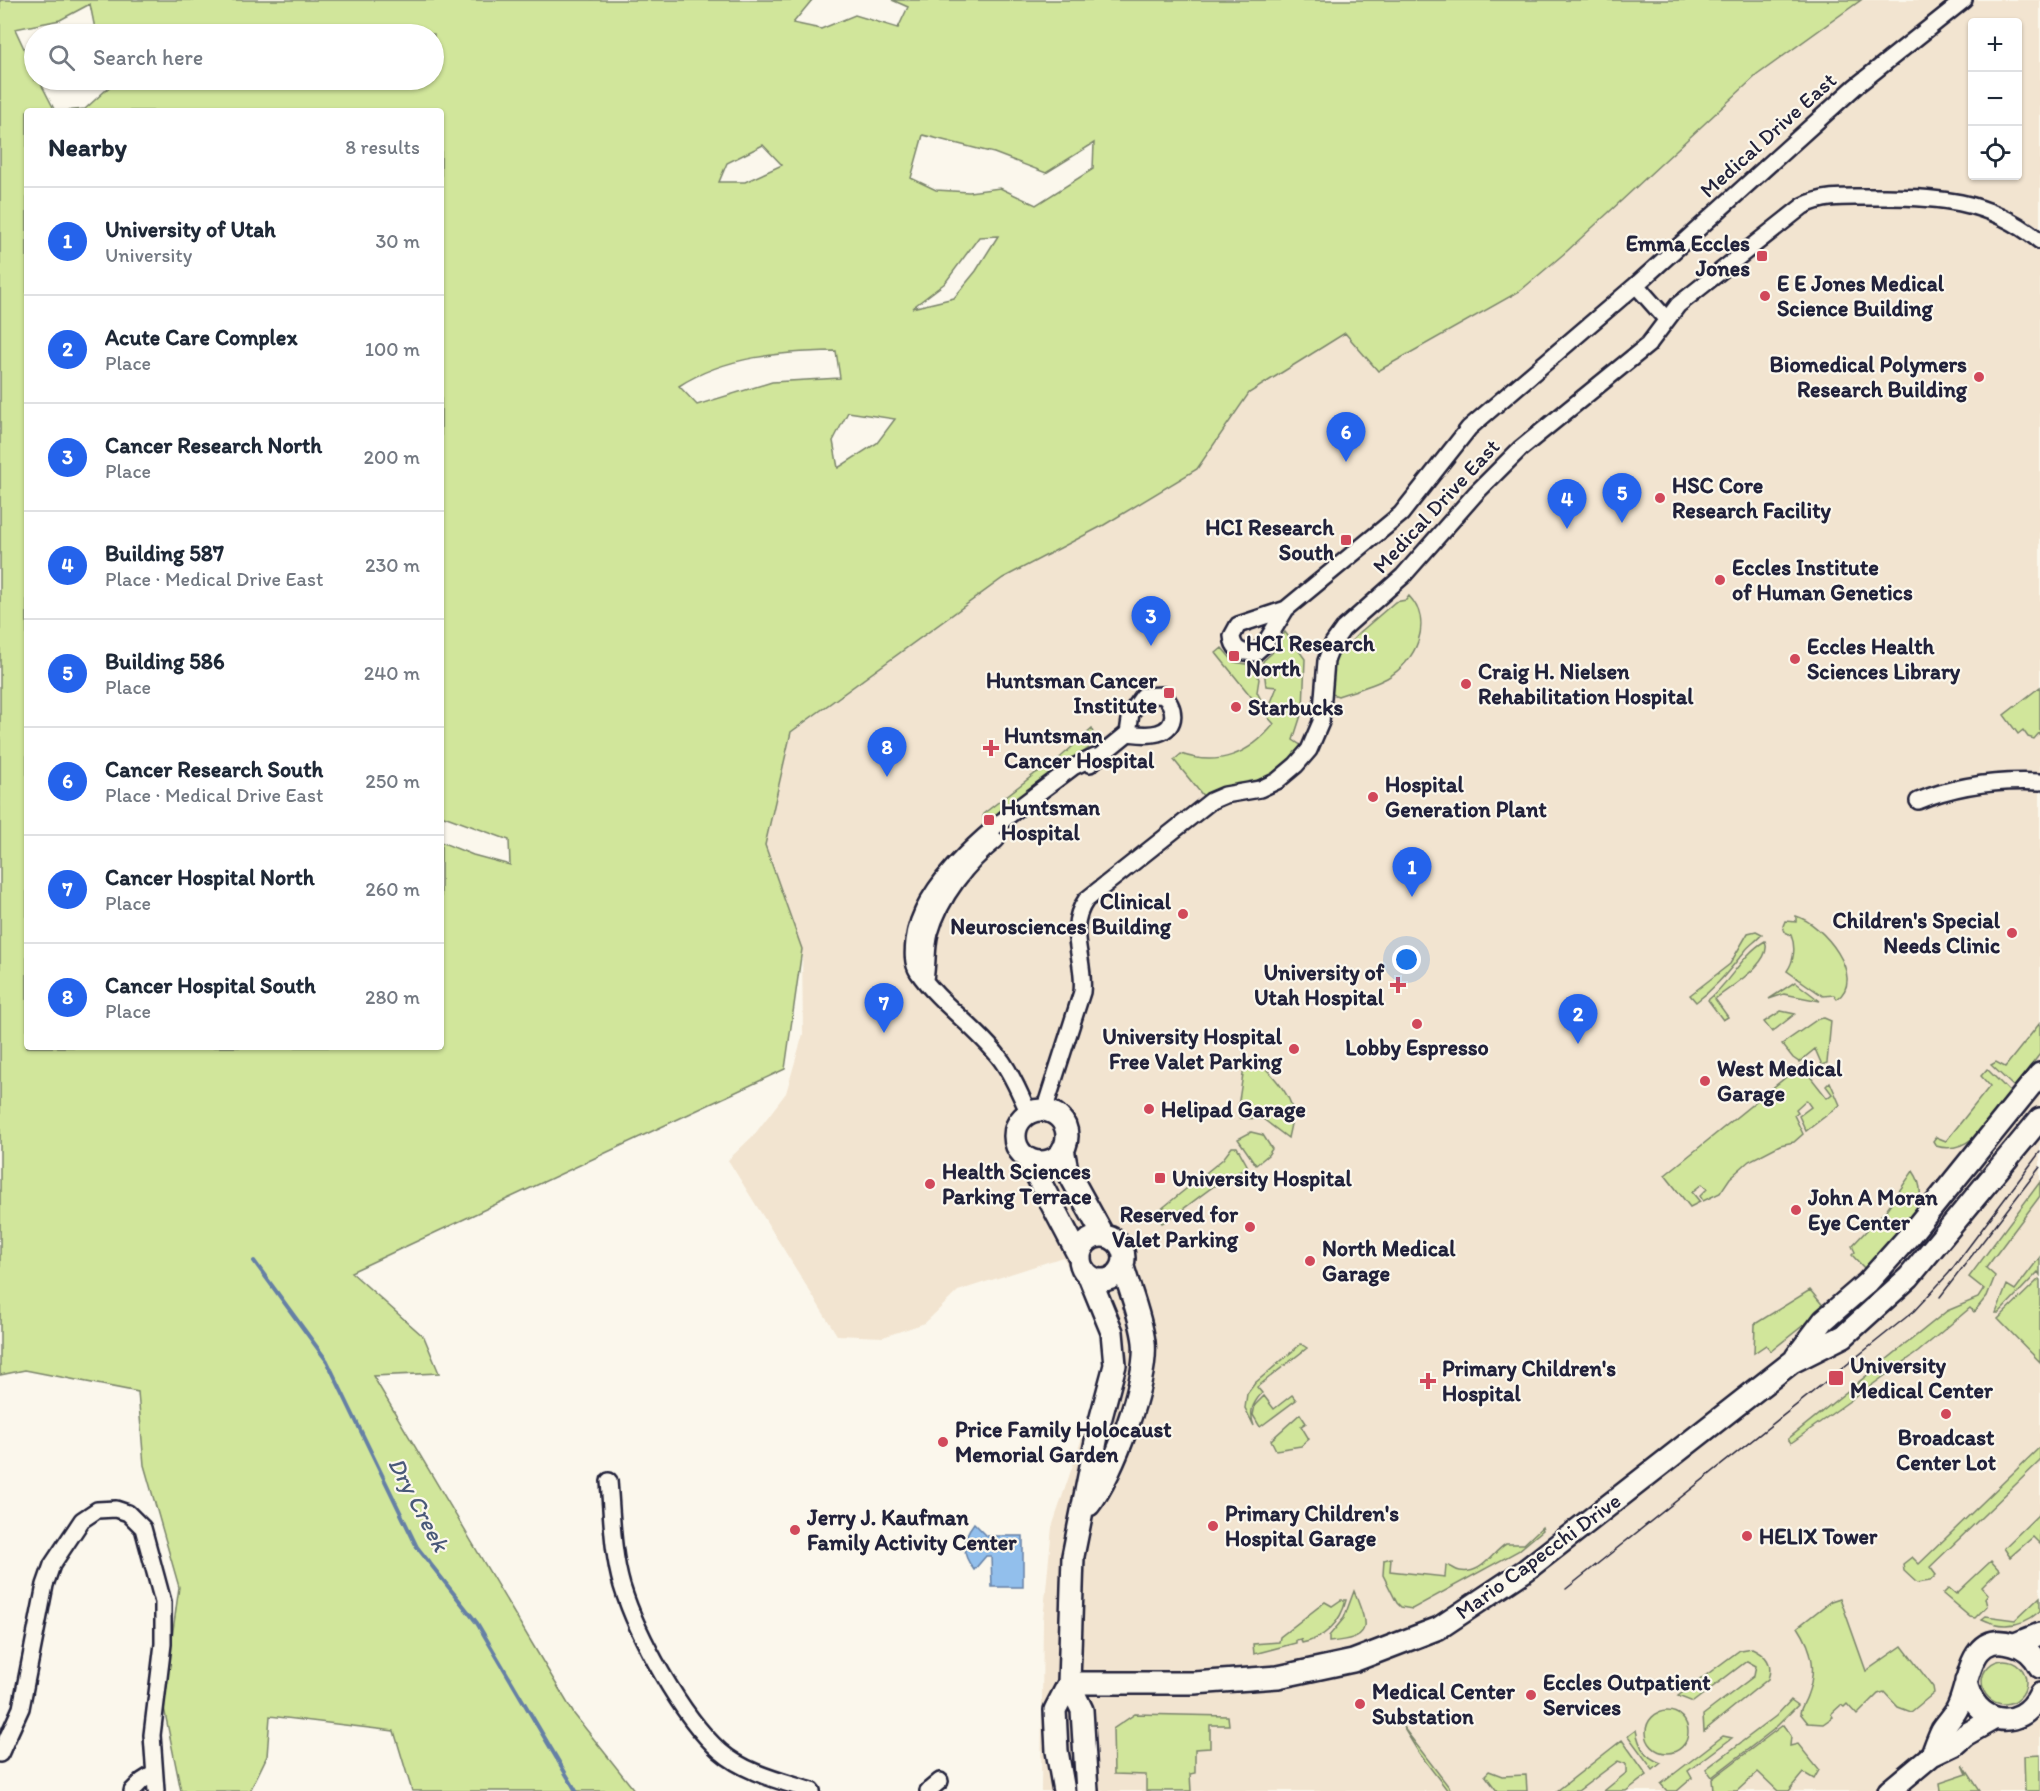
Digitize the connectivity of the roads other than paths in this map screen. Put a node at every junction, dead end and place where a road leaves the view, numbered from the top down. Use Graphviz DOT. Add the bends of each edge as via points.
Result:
graph roads {
  1 [pos="1965,0"];
  2 [pos="2040,241"];
  3 [pos="1636,285"];
  4 [pos="1666,320"];
  5 [pos="1286,609"];
  6 [pos="1128,733"];
  7 [pos="2040,782"];
  8 [pos="1918,801"];
  9 [pos="2040,1074"];
  10 [pos="1037,1112"];
  11 [pos="2040,1119"];
  12 [pos="1063,1149"];
  13 [pos="1028,1159"];
  14 [pos="1091,1255"];
  15 [pos="1120,1270"];
  16 [pos="1792,1362"];
  17 [pos="609,1481"];
  18 [pos="1083,1513"];
  19 [pos="2040,1634"];
  20 [pos="2015,1644"];
  21 [pos="2040,1665"];
  22 [pos="1966,1681"];
  23 [pos="1069,1683"];
  24 [pos="2040,1694"];
  25 [pos="1995,1718"];
  26 [pos="6,1734"];
  27 [pos="0,1754"];
  28 [pos="1932,1755"];
  29 [pos="153,1774"];
  30 [pos="940,1780"];
  31 [pos="132,1791"];
  32 [pos="156,1791"];
  33 [pos="812,1791"];
  34 [pos="928,1791"];
  35 [pos="1064,1791"];
  36 [pos="1087,1791"];
  37 [pos="1890,1791"];
  1 -- 3 [label="street, Medical Drive East" via="1857,86"];
  2 -- 4 [label="street, Medical Drive East" via="2004,216 1977,206 1935,198 1826,198 1803,206 1678,305"];
  3 -- 4 [label="street"];
  3 -- 5 [label="street, Medical Drive East" via="1469,428 1401,514"];
  4 -- 10 [label="street, Medical Drive East" via="1648,345 1520,449 1403,576 1338,635 1326,661 1321,722 1309,750 1296,765 1260,789 1211,801 1086,900 1075,929 1082,992"];
  6 -- 10 [label="street" via="1095,758 1067,771 967,851 948,871 924,910 915,936 914,963 935,996 998,1055"];
  7 -- 8 [label="street" via="1993,782 1952,789"];
  9 -- 16 [label="main road, Mario Capecchi Drive" via="1910,1235 1868,1282 1824,1320"];
  10 -- 12 [label="main road" via="1058,1117 1063,1124"];
  10 -- 13 [label="main road" via="1020,1121 1015,1132 1019,1150"];
  11 -- 16 [label="main road, Mario Capecchi Drive" via="1909,1278 1844,1336"];
  12 -- 13 [label="main road" via="1045,1162"];
  12 -- 14 [label="main road"];
  13 -- 14 [label="main road"];
  14 -- 15 [label="main road" via="1112,1278"];
  14 -- 15 [label="main road" via="1110,1237 1121,1246 1125,1260"];
  14 -- 18 [label="main road" via="1115,1353"];
  15 -- 18 [label="main road" via="1142,1332 1144,1368 1107,1473 1098,1494"];
  16 -- 23 [label="main road, Mario Capecchi Drive" via="1526,1570 1439,1628 1353,1661 1278,1677 1194,1683"];
  17 -- 33 [label="street" via="622,1584 633,1617 689,1716 721,1752 764,1776"];
  18 -- 23 [label="main road" via="1070,1576"];
  19 -- 20 [label="main road"];
  20 -- 21 [label="main road" via="2032,1654"];
  20 -- 22 [label="main road" via="1996,1643 1984,1648 1974,1657"];
  22 -- 25 [label="main road" via="1973,1702"];
  22 -- 28 [label="main road" via="1959,1706"];
  23 -- 35 [label="main road" via="1055,1710"];
  23 -- 36 [label="main road" via="1082,1710"];
  24 -- 25 [label="main road" via="2026,1712 2014,1718"];
  25 -- 28 [label="main road"];
  26 -- 27 [label="street"];
  26 -- 29 [label="street" via="24,1697 52,1565 82,1520 97,1510 116,1509 137,1519 143,1528 162,1602 163,1637 152,1735"];
  28 -- 37 [label="main road"];
  29 -- 31 [label="street"];
  29 -- 32 [label="street"];
  30 -- 34 [label="street"];
}
